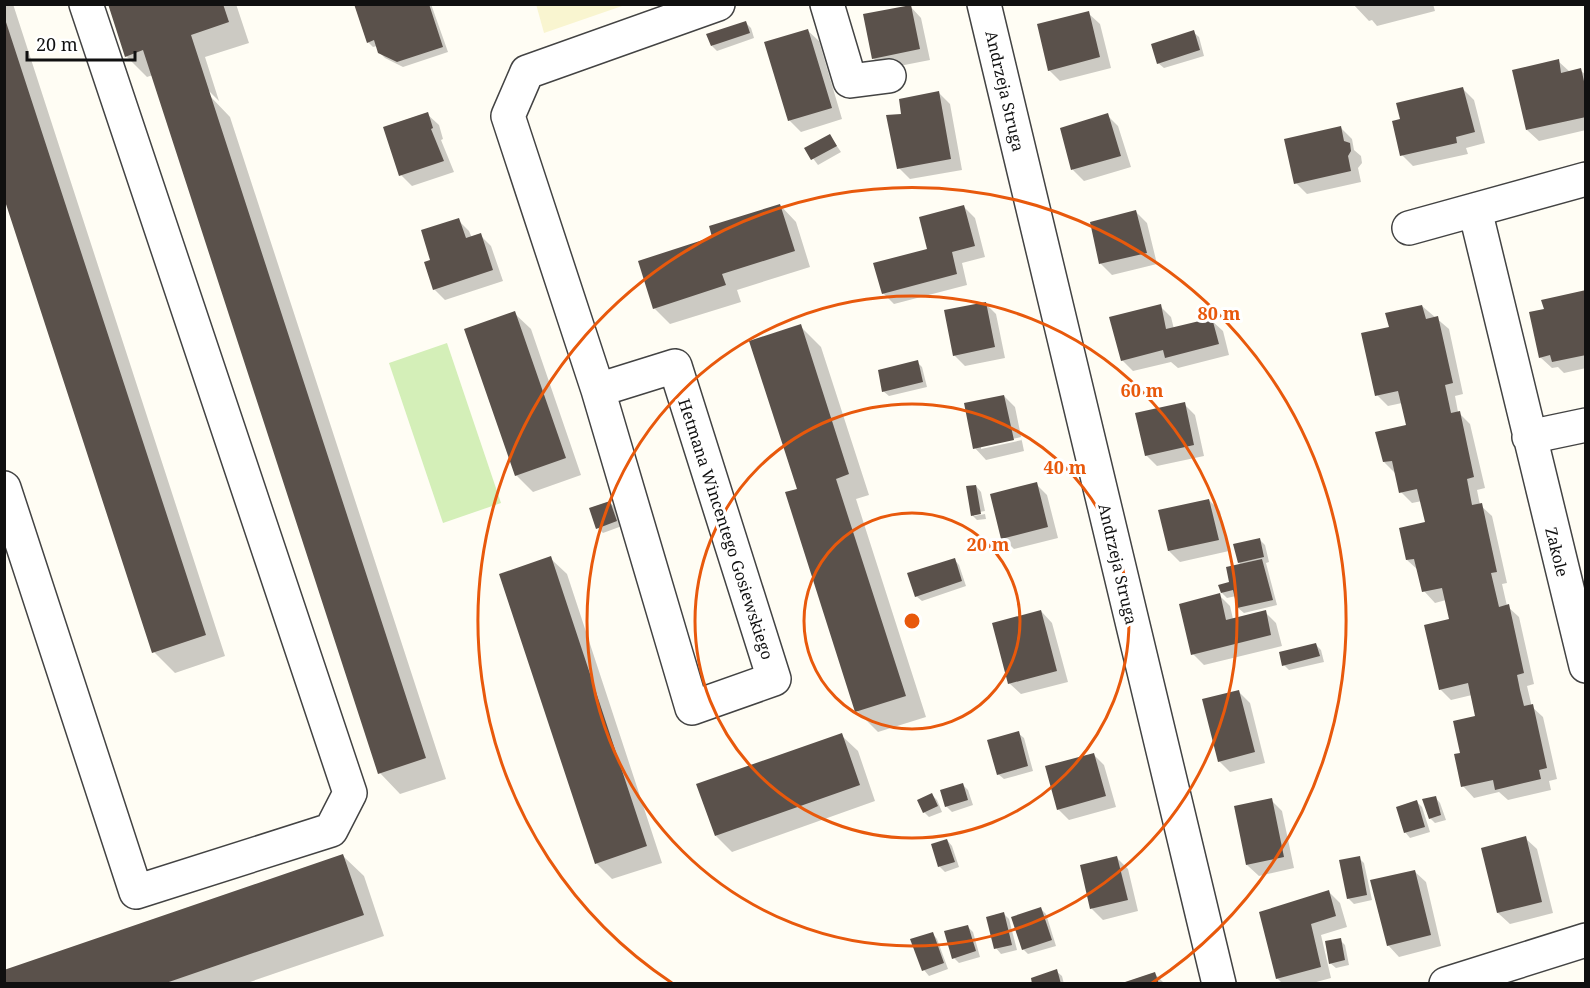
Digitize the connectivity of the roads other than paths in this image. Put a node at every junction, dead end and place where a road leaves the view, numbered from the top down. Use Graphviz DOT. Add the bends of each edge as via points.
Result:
graph roads {
  1 [pos="86,4"];
  2 [pos="718,4"];
  3 [pos="827,4"];
  4 [pos="984,4"];
  5 [pos="889,76"];
  6 [pos="1586,179"];
  7 [pos="1475,210"];
  8 [pos="1409,228"];
  9 [pos="598,390"];
  10 [pos="1586,425"];
  11 [pos="1528,437"];
  12 [pos="4,488"];
  13 [pos="1586,666"];
  14 [pos="1586,940"];
  15 [pos="1219,984"];
  16 [pos="1446,984"];
  1 -- 12 [label="street" via="350,793 331,830 136,892"];
  2 -- 9 [label="street, Hetmana Wincentego Gosiewskiego" via="527,72 508,116"];
  3 -- 5 [label="street" via="850,81"];
  4 -- 15 [label="street, Andrzeja Struga"];
  6 -- 7 [label="street"];
  7 -- 8 [label="street"];
  7 -- 11 [label="street, Zakole"];
  9 -- 9 [label="street, Hetmana Wincentego Gosiewskiego" via="675,366 774,679 692,708"];
  10 -- 11 [label="street"];
  11 -- 13 [label="street, Zakole"];
  14 -- 16 [label="street"];
}
